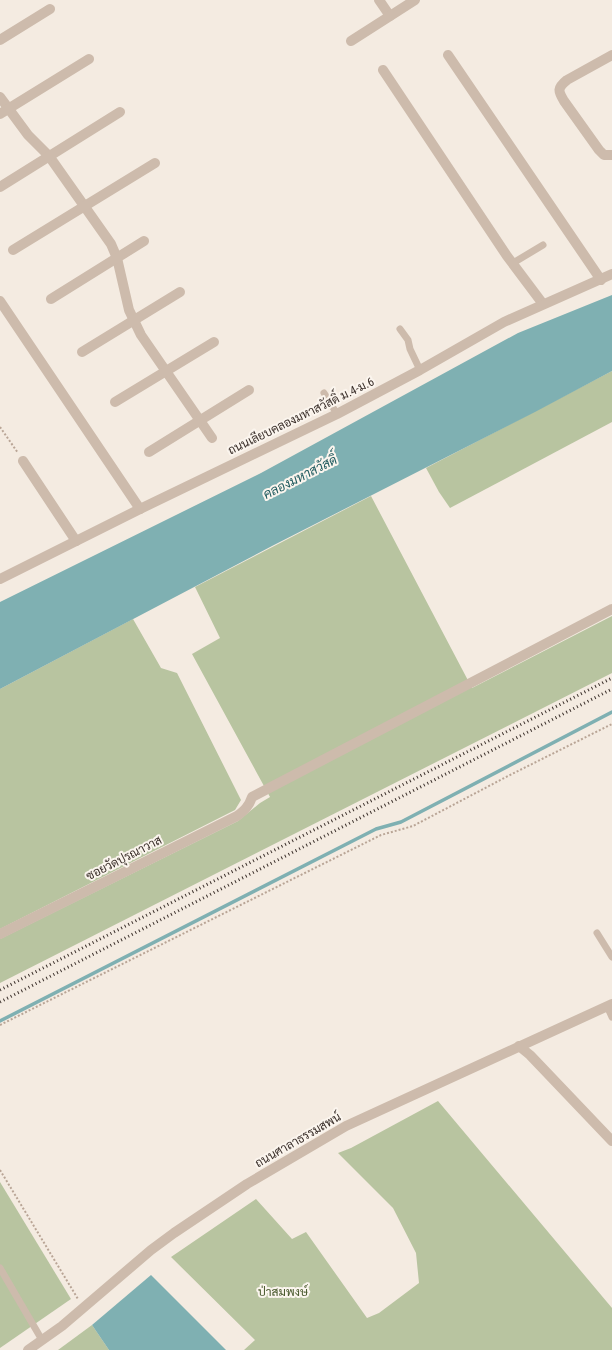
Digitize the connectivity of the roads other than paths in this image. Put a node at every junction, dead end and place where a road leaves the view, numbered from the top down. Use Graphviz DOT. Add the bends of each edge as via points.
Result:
graph roads {
  1 [pos="379,0"];
  2 [pos="415,0"];
  3 [pos="50,9"];
  4 [pos="390,16"];
  5 [pos="0,40"];
  6 [pos="351,41"];
  7 [pos="612,54"];
  8 [pos="448,55"];
  9 [pos="88,59"];
  10 [pos="383,70"];
  11 [pos="0,97"];
  12 [pos="4,111"];
  13 [pos="120,112"];
  14 [pos="612,155"];
  15 [pos="49,156"];
  16 [pos="155,163"];
  17 [pos="0,187"];
  18 [pos="85,207"];
  19 [pos="144,241"];
  20 [pos="543,244"];
  21 [pos="14,250"];
  22 [pos="117,258"];
  23 [pos="513,263"];
  24 [pos="612,274"];
  25 [pos="601,280"];
  26 [pos="180,292"];
  27 [pos="51,299"];
  28 [pos="0,302"];
  29 [pos="543,304"];
  30 [pos="134,320"];
  31 [pos="400,329"];
  32 [pos="214,342"];
  33 [pos="82,352"];
  34 [pos="420,370"];
  35 [pos="166,371"];
  36 [pos="249,390"];
  37 [pos="324,393"];
  38 [pos="114,402"];
  39 [pos="338,414"];
  40 [pos="200,421"];
  41 [pos="212,438"];
  42 [pos="149,452"];
  43 [pos="23,461"];
  44 [pos="140,509"];
  45 [pos="76,541"];
  46 [pos="0,579"];
  47 [pos="612,609"];
  48 [pos="597,933"];
  49 [pos="0,934"];
  50 [pos="612,957"];
  51 [pos="609,1005"];
  52 [pos="612,1017"];
  53 [pos="519,1046"];
  54 [pos="612,1142"];
  55 [pos="0,1268"];
  56 [pos="42,1340"];
  57 [pos="28,1350"];
  1 -- 4 [label="street"];
  2 -- 4 [label="street"];
  3 -- 5 [label="street"];
  4 -- 6 [label="street"];
  7 -- 14 [label="street" via="567,80 560,89 564,101 600,150 604,155"];
  8 -- 25 [label="street"];
  9 -- 12 [label="street"];
  10 -- 23 [label="street"];
  11 -- 12 [label="street"];
  12 -- 15 [label="street"];
  13 -- 15 [label="street"];
  15 -- 17 [label="street"];
  15 -- 18 [label="street"];
  16 -- 18 [label="street"];
  18 -- 21 [label="street"];
  18 -- 22 [label="street" via="111,244"];
  19 -- 22 [label="street"];
  20 -- 23 [label="lane"];
  22 -- 27 [label="street"];
  22 -- 30 [label="street" via="129,310"];
  23 -- 29 [label="street"];
  24 -- 25 [label="street, ถนนเลียบคลองมหาสวัสดิ์ ม.4-ม.6"];
  25 -- 29 [label="street, ถนนเลียบคลองมหาสวัสดิ์ ม.4-ม.6"];
  26 -- 30 [label="street"];
  28 -- 44 [label="street"];
  29 -- 34 [label="street, ถนนเลียบคลองมหาสวัสดิ์ ม.4-ม.6" via="504,322"];
  30 -- 33 [label="street"];
  30 -- 35 [label="street" via="141,335"];
  31 -- 34 [label="lane" via="408,340"];
  32 -- 35 [label="street"];
  34 -- 39 [label="street, ถนนเลียบคลองมหาสวัสดิ์ ม.4-ม.6"];
  35 -- 38 [label="street"];
  35 -- 40 [label="street"];
  36 -- 40 [label="street"];
  37 -- 39 [label="lane"];
  39 -- 44 [label="street, ถนนเลียบคลองมหาสวัสดิ์ ม.4-ม.6"];
  40 -- 41 [label="street"];
  40 -- 42 [label="street"];
  43 -- 45 [label="street"];
  44 -- 45 [label="street, ถนนเลียบคลองมหาสวัสดิ์ ม.4-ม.6"];
  45 -- 46 [label="street, ถนนเลียบคลองมหาสวัสดิ์ ม.4-ม.6"];
  47 -- 49 [label="street, ซอยวัดปุรณาวาส" via="252,797 249,805 237,816"];
  48 -- 50 [label="lane"];
  51 -- 52 [label="lane"];
  51 -- 53 [label="street, ถนนศาลาธรรมสพน์"];
  53 -- 54 [label="street"];
  53 -- 56 [label="street, ถนนศาลาธรรมสพน์" via="346,1126 247,1184 174,1233"];
  55 -- 56 [label="lane"];
  56 -- 57 [label="street, ถนนศาลาธรรมสพน์"];
}
